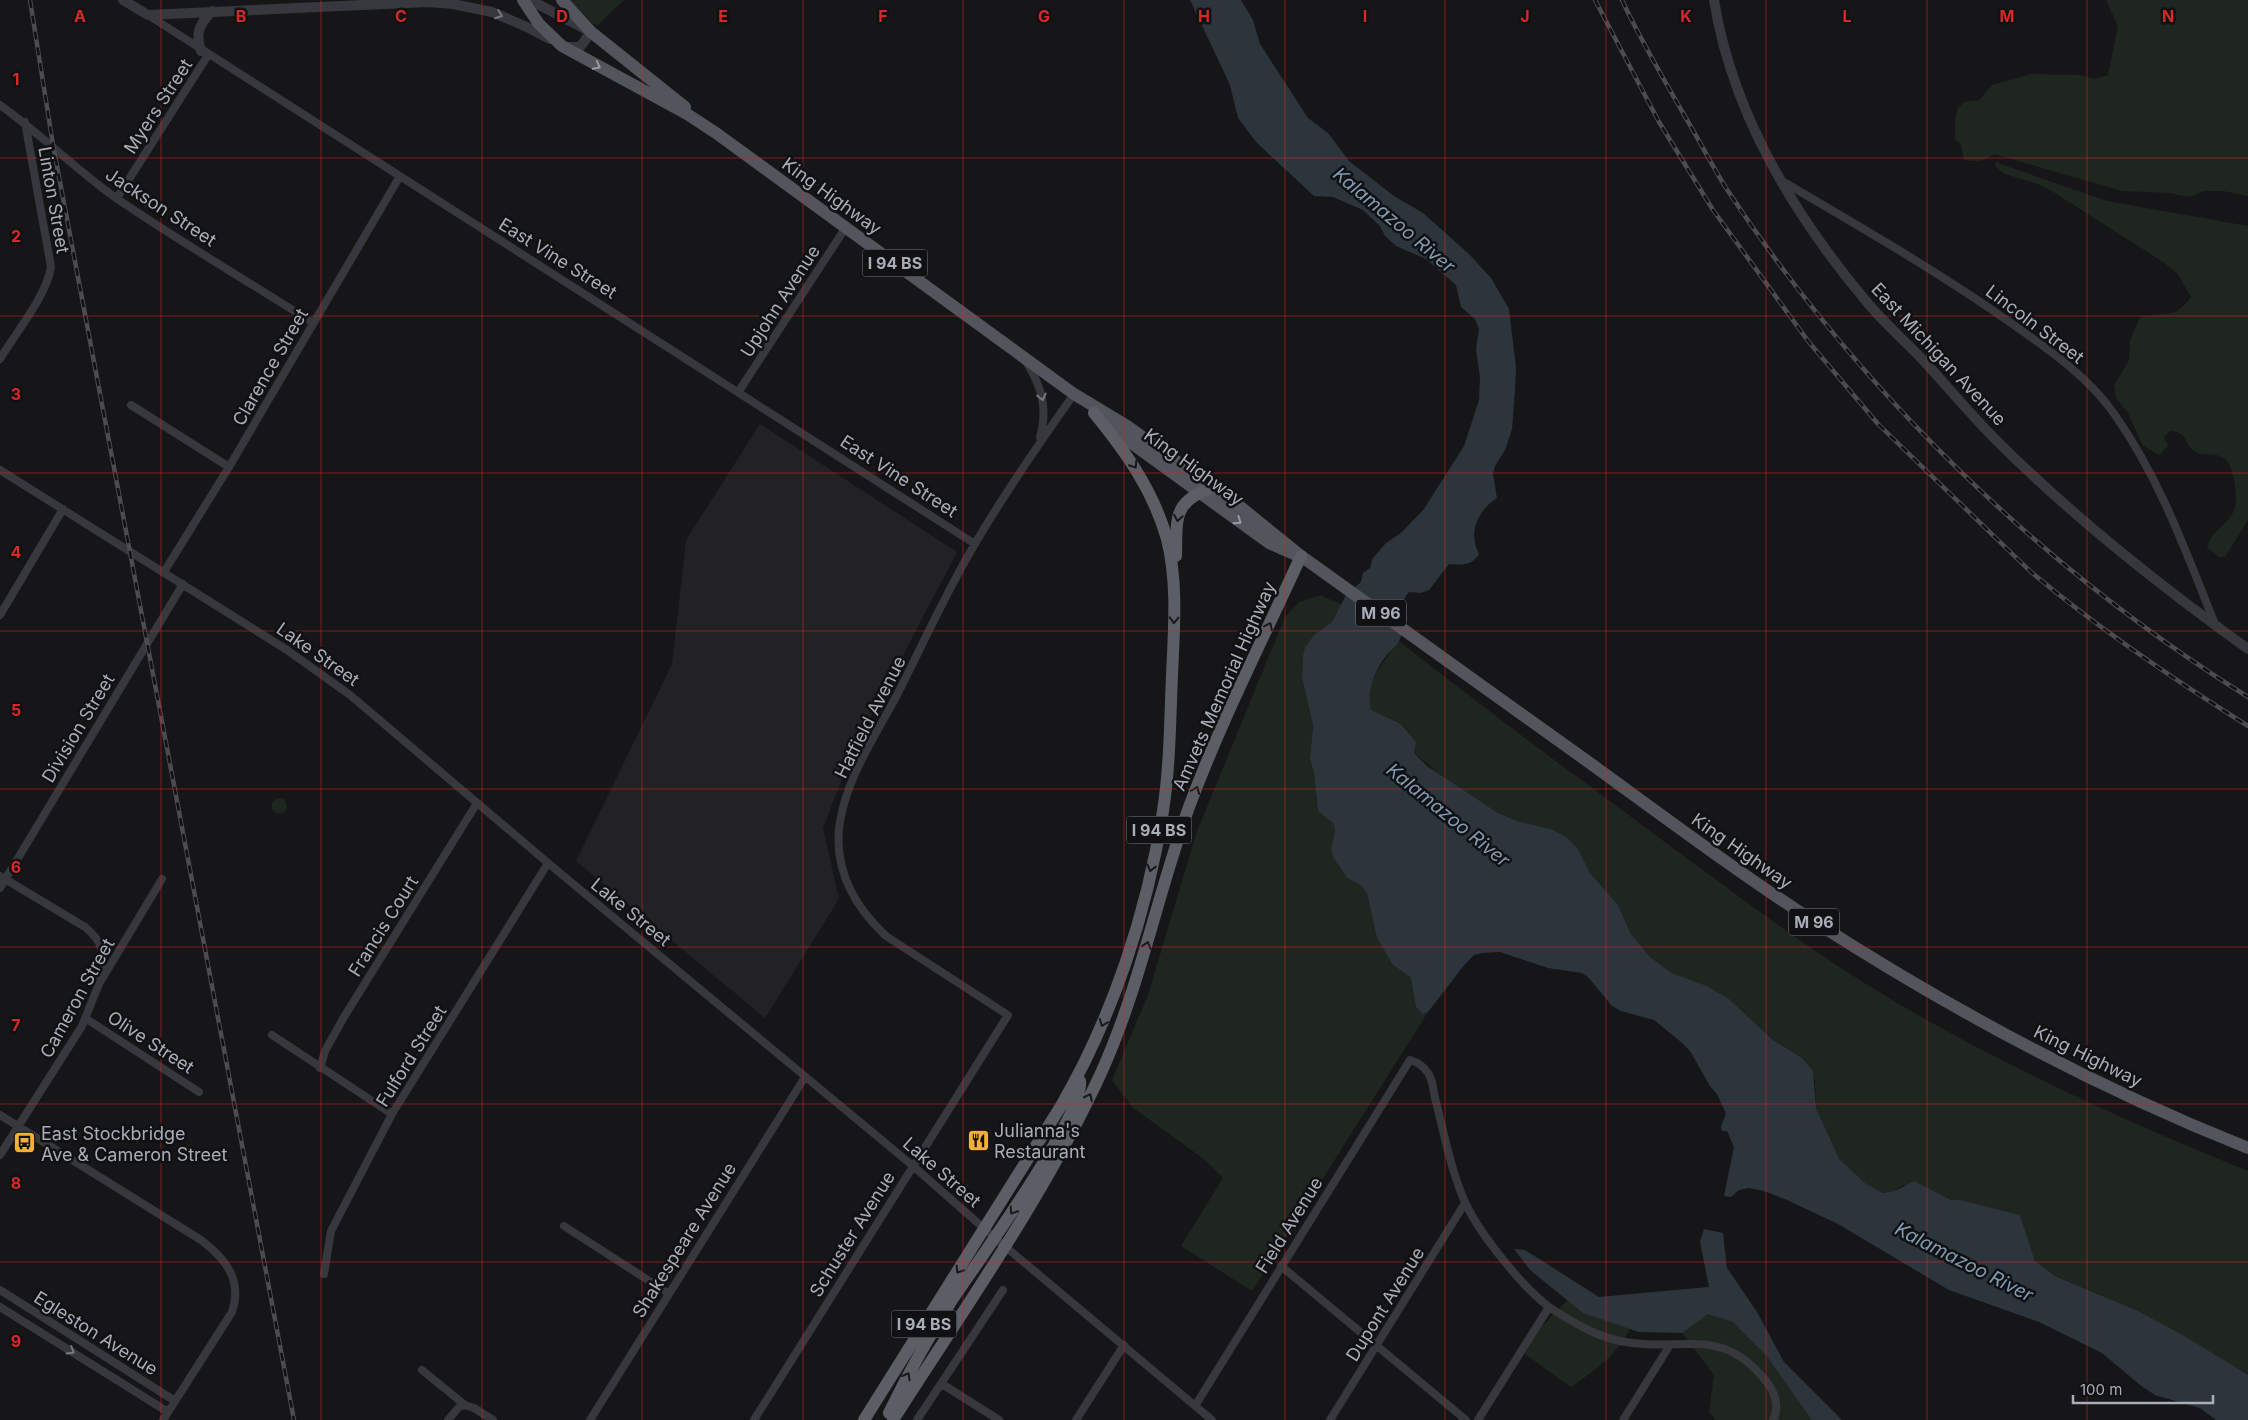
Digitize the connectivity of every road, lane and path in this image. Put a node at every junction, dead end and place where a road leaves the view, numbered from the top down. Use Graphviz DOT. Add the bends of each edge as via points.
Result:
graph roads {
  1 [pos="123,0"];
  2 [pos="523,0"];
  3 [pos="530,0"];
  4 [pos="562,0"];
  5 [pos="1714,0"];
  6 [pos="402,1"];
  7 [pos="212,12"];
  8 [pos="148,15"];
  9 [pos="591,32"];
  10 [pos="562,46"];
  11 [pos="205,53"];
  12 [pos="0,105"];
  13 [pos="25,122"];
  14 [pos="716,133"];
  15 [pos="400,176"];
  16 [pos="1778,178"];
  17 [pos="117,198"];
  18 [pos="846,227"];
  19 [pos="313,322"];
  20 [pos="1022,355"];
  21 [pos="0,359"];
  22 [pos="739,392"];
  23 [pos="1074,394"];
  24 [pos="132,405"];
  25 [pos="1094,413"];
  26 [pos="1038,444"];
  27 [pos="228,467"];
  28 [pos="0,470"];
  29 [pos="1212,488"];
  30 [pos="1198,493"];
  31 [pos="63,509"];
  32 [pos="975,544"];
  33 [pos="1301,556"];
  34 [pos="164,572"];
  35 [pos="183,584"];
  36 [pos="1174,594"];
  37 [pos="0,615"];
  38 [pos="2215,626"];
  39 [pos="2248,649"];
  40 [pos="477,803"];
  41 [pos="548,863"];
  42 [pos="3,877"];
  43 [pos="162,879"];
  44 [pos="0,888"];
  45 [pos="99,984"];
  46 [pos="1008,1015"];
  47 [pos="85,1018"];
  48 [pos="272,1035"];
  49 [pos="320,1068"];
  50 [pos="1079,1075"];
  51 [pos="805,1077"];
  52 [pos="199,1092"];
  53 [pos="392,1114"];
  54 [pos="0,1115"];
  55 [pos="18,1126"];
  56 [pos="2248,1148"];
  57 [pos="0,1155"];
  58 [pos="913,1166"];
  59 [pos="1465,1203"];
  60 [pos="564,1226"];
  61 [pos="984,1228"];
  62 [pos="1000,1242"];
  63 [pos="1281,1266"];
  64 [pos="324,1274"];
  65 [pos="0,1290"];
  66 [pos="1003,1290"];
  67 [pos="668,1293"];
  68 [pos="0,1306"];
  69 [pos="1548,1307"];
  70 [pos="58,1327"];
  71 [pos="51,1338"];
  72 [pos="1124,1345"];
  73 [pos="1377,1345"];
  74 [pos="1670,1345"];
  75 [pos="422,1370"];
  76 [pos="942,1384"];
  77 [pos="175,1401"];
  78 [pos="465,1405"];
  79 [pos="1195,1406"];
  80 [pos="168,1412"];
  81 [pos="163,1420"];
  82 [pos="448,1420"];
  83 [pos="493,1420"];
  84 [pos="590,1420"];
  85 [pos="754,1420"];
  86 [pos="864,1420"];
  87 [pos="887,1420"];
  88 [pos="893,1420"];
  89 [pos="917,1420"];
  90 [pos="999,1420"];
  91 [pos="1076,1420"];
  92 [pos="1212,1420"];
  93 [pos="1330,1420"];
  94 [pos="1466,1420"];
  95 [pos="1478,1420"];
  96 [pos="1624,1420"];
  97 [pos="1773,1420"];
  1 -- 8 [label="street, East Vine Street"];
  2 -- 10 [label="main road, King Highway / I 94 BS" via="539,24"];
  3 -- 9 [label="street"];
  4 -- 9 [label="main road, King Highway / I 94 BS"];
  5 -- 16 [label="street, East Michigan Avenue" via="1726,58 1751,124"];
  6 -- 7 [label="street"];
  6 -- 10 [label="street, one-way" via="453,4 492,12"];
  7 -- 8 [label="street"];
  7 -- 11 [label="street" via="197,33"];
  8 -- 11 [label="street, East Vine Street"];
  9 -- 10 [label="street" via="580,47"];
  9 -- 14 [label="main road, King Highway / I 94 BS"];
  10 -- 14 [label="main road, King Highway / I 94 BS, one-way"];
  11 -- 15 [label="street, East Vine Street"];
  11 -- 17 [label="street, Myers Street"];
  12 -- 13 [label="street, Jackson Street"];
  13 -- 17 [label="street, Jackson Street" via="81,172"];
  13 -- 21 [label="street, Linton Street" via="51,267 45,286"];
  14 -- 18 [label="main road, King Highway / I 94 BS"];
  15 -- 19 [label="street, Clarence Street"];
  15 -- 22 [label="street, East Vine Street"];
  16 -- 38 [label="street, East Michigan Avenue" via="1833,260 1867,303 1994,438 2086,524"];
  16 -- 38 [label="street, Lincoln Street" via="1912,257 1987,306 2053,353 2100,397 2135,445 2172,516"];
  17 -- 19 [label="street, Jackson Street"];
  18 -- 20 [label="main road, King Highway / I 94 BS"];
  18 -- 22 [label="street, Upjohn Avenue"];
  19 -- 27 [label="street, Clarence Street"];
  20 -- 23 [label="main road, King Highway / I 94 BS"];
  20 -- 26 [label="street, one-way" via="1039,385 1044,402 1045,417"];
  22 -- 32 [label="street, East Vine Street"];
  23 -- 25 [label="main road, King Highway / I 94 BS"];
  23 -- 26 [label="street, Hatfield Avenue"];
  23 -- 29 [label="main road, King Highway / I 94 BS" via="1127,426"];
  24 -- 27 [label="street"];
  25 -- 30 [label="main road, King Highway / I 94 BS"];
  25 -- 36 [label="highway, Amvets Memorial Highway / I 94 BS, one-way" via="1130,459 1151,497 1167,541"];
  26 -- 32 [label="street, Hatfield Avenue"];
  27 -- 34 [label="street, Clarence Street"];
  28 -- 31 [label="street, Lake Street"];
  29 -- 30 [label="highway, I 94 BS"];
  29 -- 33 [label="main road, King Highway / I 94 BS" via="1251,514"];
  30 -- 33 [label="main road, King Highway / I 94 BS, one-way" via="1269,543"];
  30 -- 36 [label="highway, I 94 BS, one-way" via="1183,504 1177,519"];
  31 -- 34 [label="street, Lake Street"];
  31 -- 37 [label="street"];
  32 -- 46 [label="street, Hatfield Avenue" via="851,785 842,813 839,841 849,888 871,922 886,936"];
  33 -- 56 [label="main road, King Highway / M 96" via="1767,890 1852,946 1950,1004 2068,1067 2197,1128"];
  62 -- 33 [label="highway, Amvets Memorial Highway / I 94 BS, one-way" via="1058,1157 1118,1034 1189,807 1233,700"];
  34 -- 35 [label="street, Lake Street"];
  35 -- 40 [label="street, Lake Street" via="321,673"];
  35 -- 42 [label="street, Division Street"];
  36 -- 50 [label="highway, Amvets Memorial Highway / I 94 BS, one-way" via="1170,738 1156,847 1140,915 1120,977"];
  38 -- 39 [label="street, East Michigan Avenue"];
  40 -- 41 [label="street, Lake Street"];
  40 -- 49 [label="street, Francis Court" via="344,1018 325,1051"];
  41 -- 51 [label="street, Lake Street"];
  41 -- 53 [label="street, Fulford Street"];
  42 -- 44 [label="street, Division Street"];
  42 -- 45 [label="street" via="95,935 103,954"];
  43 -- 45 [label="street, Cameron Street"];
  45 -- 47 [label="street, Cameron Street"];
  46 -- 58 [label="street, Schuster Avenue"];
  47 -- 52 [label="street, Olive Street"];
  47 -- 55 [label="street, Cameron Street"];
  48 -- 49 [label="street"];
  49 -- 53 [label="street"];
  50 -- 61 [label="highway, Amvets Memorial Highway / I 94 BS"];
  50 -- 62 [label="highway, one-way" via="1081,1085 1057,1138"];
  51 -- 58 [label="street, Lake Street"];
  51 -- 67 [label="street, Shakespeare Avenue"];
  53 -- 64 [label="street, Fulford Street" via="331,1231"];
  54 -- 55 [label="street"];
  55 -- 57 [label="street, Cameron Street"];
  55 -- 77 [label="street" via="202,1240 221,1256 232,1272 236,1295 232,1312"];
  58 -- 61 [label="street, Lake Street"];
  58 -- 85 [label="street, Schuster Avenue"];
  59 -- 63 [label="street, Field Avenue" via="1431,1078 1410,1060"];
  59 -- 69 [label="street" via="1496,1251"];
  59 -- 73 [label="street, Dupont Avenue"];
  60 -- 67 [label="street"];
  61 -- 62 [label="street, Lake Street"];
  61 -- 86 [label="highway, Amvets Memorial Highway / I 94 BS, one-way"];
  62 -- 72 [label="street, Lake Street"];
  87 -- 62 [label="highway, one-way" via="929,1339"];
  62 -- 88 [label="highway, Amvets Memorial Highway / I 94 BS"];
  63 -- 73 [label="street"];
  63 -- 79 [label="street, Field Avenue"];
  65 -- 70 [label="street, Egleston Avenue"];
  66 -- 76 [label="street"];
  67 -- 84 [label="street, Shakespeare Avenue"];
  68 -- 71 [label="street, Egleston Avenue"];
  69 -- 74 [label="street" via="1609,1338"];
  69 -- 95 [label="street"];
  70 -- 71 [label="street"];
  70 -- 77 [label="street, Egleston Avenue"];
  71 -- 80 [label="street, Egleston Avenue, one-way"];
  72 -- 79 [label="street, Lake Street"];
  72 -- 91 [label="street"];
  73 -- 93 [label="street, Dupont Avenue"];
  73 -- 94 [label="street"];
  74 -- 96 [label="street"];
  74 -- 97 [label="street" via="1725,1348 1752,1364 1773,1392 1776,1410"];
  75 -- 78 [label="street"];
  76 -- 89 [label="street"];
  76 -- 90 [label="street"];
  77 -- 80 [label="street"];
  78 -- 82 [label="street"];
  78 -- 83 [label="street"];
  79 -- 92 [label="street, Lake Street"];
  80 -- 81 [label="street"];
}
